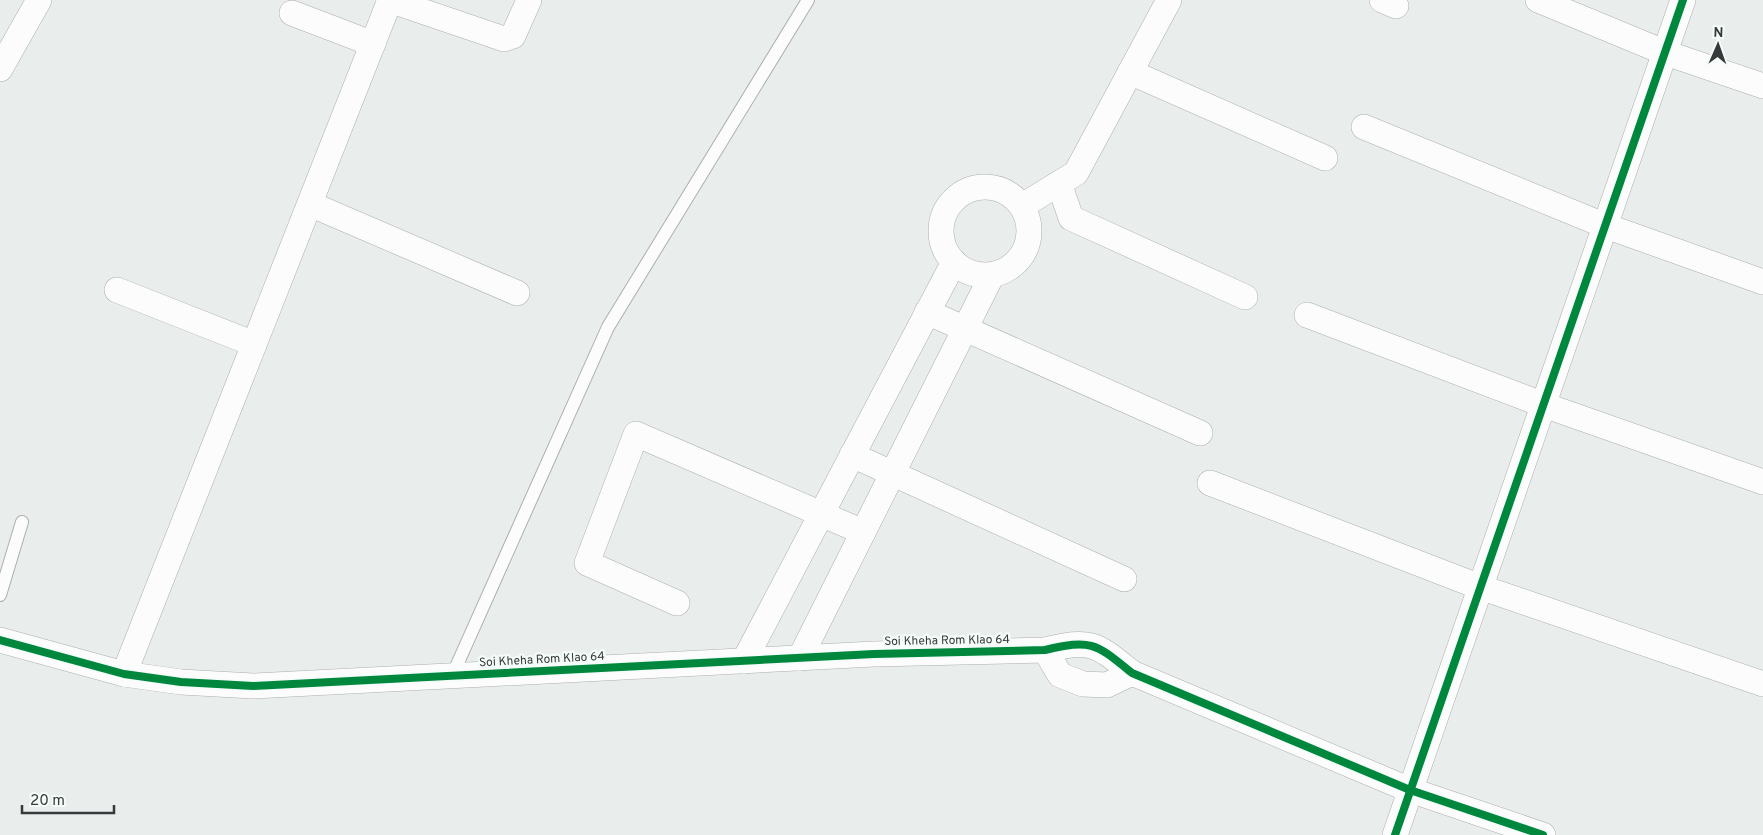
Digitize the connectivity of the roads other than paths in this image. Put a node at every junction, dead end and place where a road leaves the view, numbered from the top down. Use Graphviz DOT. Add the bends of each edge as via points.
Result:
graph roads {
  1 [pos="39,0"];
  2 [pos="390,0"];
  3 [pos="529,0"];
  4 [pos="808,0"];
  5 [pos="1169,0"];
  6 [pos="1538,0"];
  7 [pos="1683,0"];
  8 [pos="292,13"];
  9 [pos="374,44"];
  10 [pos="1666,52"];
  11 [pos="0,69"];
  12 [pos="1130,72"];
  13 [pos="1763,86"];
  14 [pos="1364,127"];
  15 [pos="1325,158"];
  16 [pos="1060,183"];
  17 [pos="310,204"];
  18 [pos="1022,206"];
  19 [pos="1606,226"];
  20 [pos="954,262"];
  21 [pos="992,275"];
  22 [pos="1763,282"];
  23 [pos="117,290"];
  24 [pos="517,293"];
  25 [pos="1245,297"];
  26 [pos="927,312"];
  27 [pos="1307,315"];
  28 [pos="965,329"];
  29 [pos="254,344"];
  30 [pos="1544,405"];
  31 [pos="1200,433"];
  32 [pos="852,455"];
  33 [pos="893,473"];
  34 [pos="1763,482"];
  35 [pos="1210,483"];
  36 [pos="821,514"];
  37 [pos="22,522"];
  38 [pos="863,532"];
  39 [pos="1124,578"];
  40 [pos="1480,587"];
  41 [pos="0,595"];
  42 [pos="677,603"];
  43 [pos="0,640"];
  44 [pos="1045,650"];
  45 [pos="800,658"];
  46 [pos="744,661"];
  47 [pos="1132,673"];
  48 [pos="124,674"];
  49 [pos="452,676"];
  50 [pos="1763,684"];
  51 [pos="1410,790"];
  52 [pos="1395,835"];
  53 [pos="1543,835"];
  1 -- 11 [label="street"];
  2 -- 3 [label="street" via="504,38 514,36"];
  2 -- 9 [label="street"];
  4 -- 49 [label="lane" via="608,327"];
  5 -- 12 [label="street"];
  6 -- 10 [label="street"];
  7 -- 10 [label="street"];
  8 -- 9 [label="street"];
  9 -- 17 [label="street"];
  10 -- 13 [label="street"];
  10 -- 19 [label="street"];
  12 -- 15 [label="street"];
  12 -- 16 [label="street" via="1076,173"];
  14 -- 19 [label="street"];
  16 -- 18 [label="street"];
  16 -- 25 [label="street" via="1071,218"];
  17 -- 24 [label="street"];
  17 -- 29 [label="street"];
  18 -- 20 [label="street" via="1004,190 989,186 960,194 948,205 942,219 941,235 945,250"];
  18 -- 21 [label="street" via="1030,225 1030,239 1025,252 1016,263"];
  19 -- 22 [label="street"];
  19 -- 30 [label="street"];
  20 -- 21 [label="street" via="978,275"];
  20 -- 26 [label="street"];
  21 -- 28 [label="street"];
  23 -- 29 [label="street"];
  26 -- 28 [label="street"];
  26 -- 32 [label="street"];
  27 -- 30 [label="street"];
  28 -- 31 [label="street"];
  28 -- 33 [label="street"];
  29 -- 48 [label="street"];
  30 -- 34 [label="street"];
  30 -- 40 [label="street"];
  32 -- 33 [label="street"];
  32 -- 36 [label="street"];
  33 -- 38 [label="street"];
  33 -- 39 [label="street"];
  35 -- 40 [label="street"];
  36 -- 38 [label="street"];
  36 -- 42 [label="street" via="636,434 587,563"];
  36 -- 46 [label="street"];
  37 -- 41 [label="lane"];
  38 -- 45 [label="street"];
  40 -- 50 [label="street"];
  40 -- 51 [label="street"];
  43 -- 48 [label="street, Soi Kheha Rom Klao 64"];
  44 -- 45 [label="street, Soi Kheha Rom Klao 64"];
  44 -- 47 [label="street, Soi Kheha Rom Klao 64" via="1072,644 1090,645 1104,651"];
  44 -- 47 [label="street" via="1060,675 1083,684 1107,685"];
  45 -- 46 [label="street, Soi Kheha Rom Klao 64"];
  46 -- 49 [label="street, Soi Kheha Rom Klao 64"];
  47 -- 51 [label="street"];
  48 -- 49 [label="street, Soi Kheha Rom Klao 64" via="182,682 253,686"];
  51 -- 52 [label="street"];
  51 -- 53 [label="street"];
}
